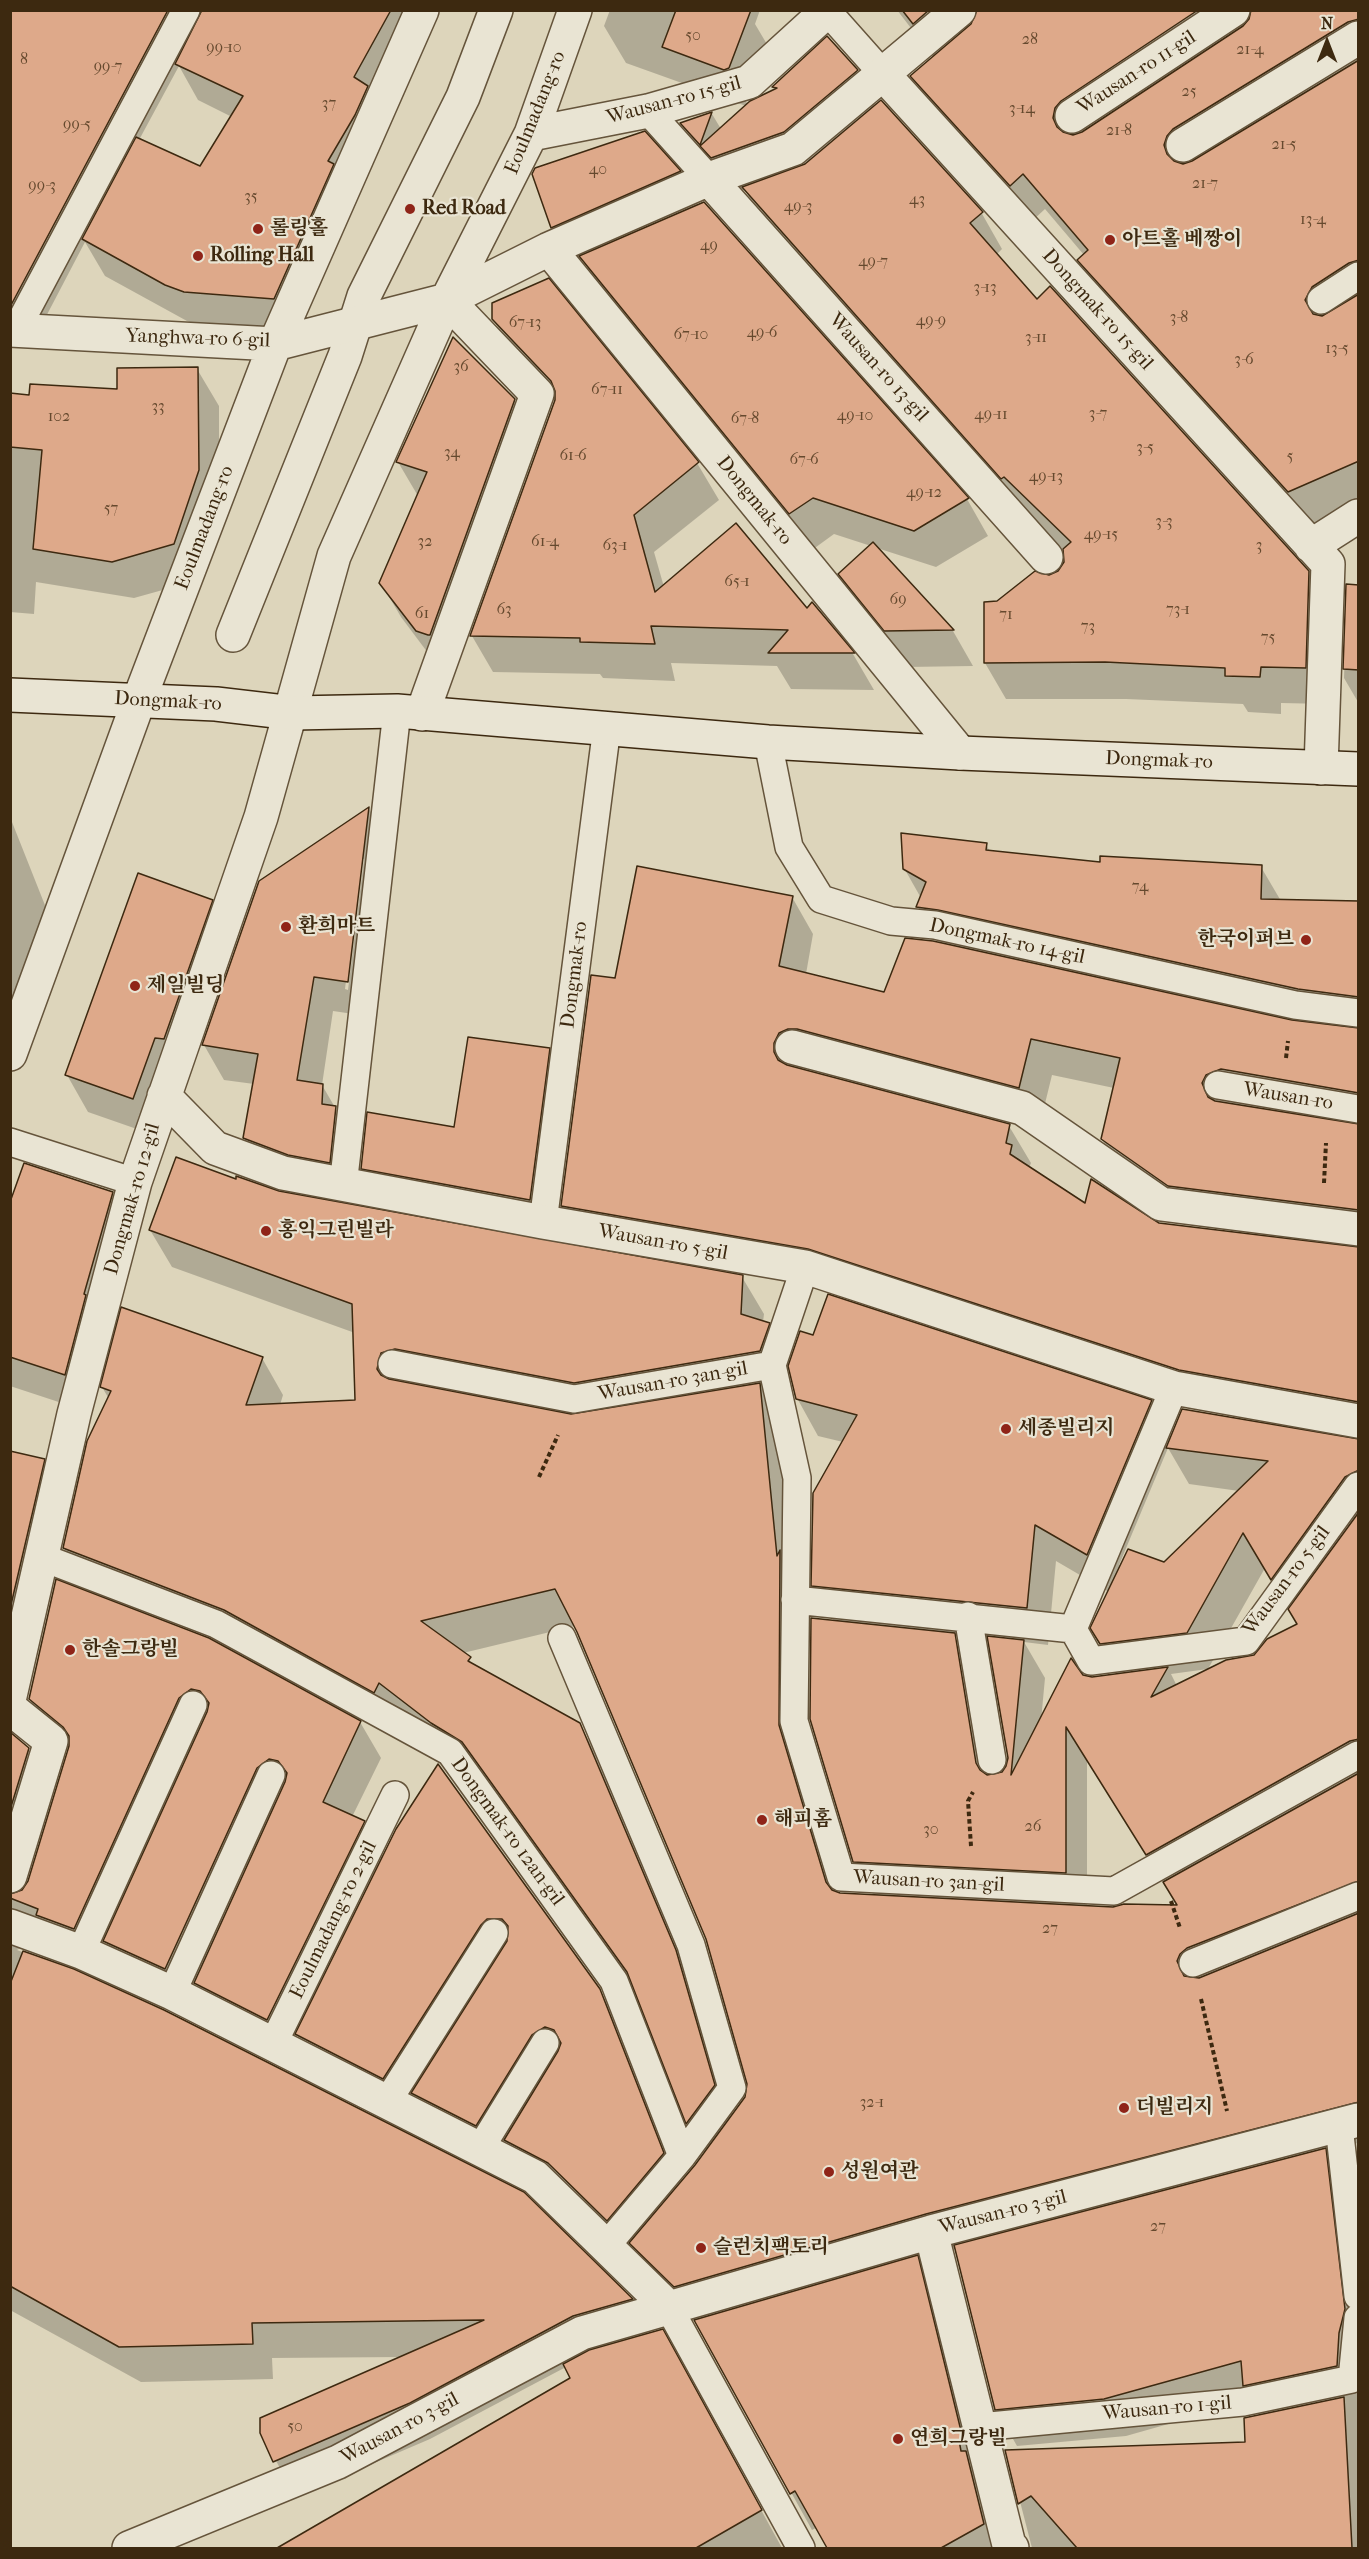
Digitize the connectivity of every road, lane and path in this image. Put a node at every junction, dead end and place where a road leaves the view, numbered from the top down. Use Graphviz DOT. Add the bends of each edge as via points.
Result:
graph roads {
  1 [pos="186,10"];
  2 [pos="422,10"];
  3 [pos="496,10"];
  4 [pos="575,10"];
  5 [pos="959,10"];
  6 [pos="1233,10"];
  7 [pos="828,11"];
  8 [pos="1359,38"];
  9 [pos="883,74"];
  10 [pos="648,111"];
  11 [pos="1072,116"];
  12 [pos="531,134"];
  13 [pos="1183,145"];
  14 [pos="709,179"];
  15 [pos="549,249"];
  16 [pos="1359,276"];
  17 [pos="447,300"];
  18 [pos="1321,300"];
  19 [pos="353,324"];
  20 [pos="13,330"];
  21 [pos="275,344"];
  22 [pos="1359,516"];
  23 [pos="1311,546"];
  24 [pos="1046,557"];
  25 [pos="233,635"];
  26 [pos="10,695"];
  27 [pos="139,700"];
  28 [pos="409,712"];
  29 [pos="292,713"];
  30 [pos="607,727"];
  31 [pos="768,742"];
  32 [pos="960,753"];
  33 [pos="1321,768"];
  34 [pos="1359,769"];
  35 [pos="1295,1005"];
  36 [pos="1359,1013"];
  37 [pos="792,1047"];
  38 [pos="10,1054"];
  39 [pos="1218,1085"];
  40 [pos="164,1096"];
  41 [pos="1279,1097"];
  42 [pos="1328,1103"];
  43 [pos="1359,1108"];
  44 [pos="10,1142"];
  45 [pos="135,1182"];
  46 [pos="343,1186"];
  47 [pos="543,1222"];
  48 [pos="1322,1224"];
  49 [pos="1359,1229"];
  50 [pos="805,1267"];
  51 [pos="392,1364"];
  52 [pos="772,1365"];
  53 [pos="1174,1388"];
  54 [pos="574,1399"];
  55 [pos="1359,1422"];
  56 [pos="539,1477"];
  57 [pos="1359,1486"];
  58 [pos="41,1557"];
  59 [pos="795,1600"];
  60 [pos="968,1616"];
  61 [pos="1073,1629"];
  62 [pos="562,1638"];
  63 [pos="10,1696"];
  64 [pos="193,1705"];
  65 [pos="10,1708"];
  66 [pos="1359,1755"];
  67 [pos="992,1760"];
  68 [pos="271,1775"];
  69 [pos="395,1795"];
  70 [pos="968,1801"];
  71 [pos="20,1814"];
  72 [pos="1158,1867"];
  73 [pos="10,1876"];
  74 [pos="973,1884"];
  75 [pos="1359,1896"];
  76 [pos="10,1926"];
  77 [pos="494,1933"];
  78 [pos="81,1952"];
  79 [pos="1193,1963"];
  80 [pos="172,1993"];
  81 [pos="545,2043"];
  82 [pos="273,2044"];
  83 [pos="387,2102"];
  84 [pos="1349,2123"];
  85 [pos="480,2149"];
  86 [pos="1237,2153"];
  87 [pos="682,2156"];
  88 [pos="931,2232"];
  89 [pos="606,2246"];
  90 [pos="1359,2296"];
  91 [pos="669,2308"];
  92 [pos="1359,2318"];
  93 [pos="1355,2386"];
  94 [pos="979,2427"];
  95 [pos="1007,2547"];
  96 [pos="129,2548"];
  97 [pos="801,2548"];
  1 -- 20 [label="lane, Yanghwa-ro 6-gil"];
  2 -- 21 [label="street, Eoulmadang-ro"];
  3 -- 19 [label="street" via="463,97"];
  4 -- 12 [label="street, Eoulmadang-ro"];
  5 -- 9 [label="street"];
  6 -- 11 [label="street, Wausan-ro 11-gil"];
  7 -- 9 [label="lane"];
  7 -- 10 [label="street, Wausan-ro 15-gil" via="749,82"];
  8 -- 13 [label="street"];
  9 -- 14 [label="street" via="793,149"];
  9 -- 23 [label="street, Dongmak-ro 15-gil"];
  10 -- 12 [label="street, Wausan-ro 15-gil"];
  10 -- 14 [label="lane"];
  12 -- 17 [label="street, Eoulmadang-ro"];
  14 -- 15 [label="street"];
  14 -- 24 [label="street, Wausan-ro 13-gil"];
  15 -- 17 [label="street"];
  15 -- 32 [label="street, Dongmak-ro"];
  16 -- 18 [label="lane"];
  17 -- 19 [label="street, Yanghwa-ro 6-gil"];
  17 -- 28 [label="street" via="537,394"];
  17 -- 29 [label="street, Eoulmadang-ro" via="334,556"];
  19 -- 21 [label="street, Yanghwa-ro 6-gil"];
  19 -- 25 [label="street" via="345,356"];
  20 -- 21 [label="street, Yanghwa-ro 6-gil"];
  21 -- 27 [label="street, Eoulmadang-ro"];
  22 -- 23 [label="street"];
  23 -- 33 [label="street, Dongmak-ro 15-gil" via="1328,564"];
  26 -- 27 [label="street, Dongmak-ro"];
  27 -- 29 [label="street, Dongmak-ro"];
  27 -- 38 [label="street, Eoulmadang-ro"];
  28 -- 29 [label="street, Dongmak-ro"];
  28 -- 30 [label="street, Dongmak-ro"];
  28 -- 46 [label="lane"];
  29 -- 40 [label="street, Dongmak-ro 12-gil" via="261,817"];
  30 -- 31 [label="street, Dongmak-ro"];
  30 -- 47 [label="lane, Dongmak-ro"];
  31 -- 32 [label="street, Dongmak-ro"];
  31 -- 35 [label="lane, Dongmak-ro 14-gil" via="789,847 821,899 891,921 935,925"];
  32 -- 33 [label="street, Dongmak-ro"];
  33 -- 34 [label="street, Dongmak-ro"];
  35 -- 36 [label="lane, Dongmak-ro 14-gil"];
  35 -- 41 [label="path"];
  37 -- 48 [label="street" via="1022,1108 1161,1204"];
  39 -- 41 [label="lane, Wausan-ro"];
  40 -- 45 [label="street, Dongmak-ro 12-gil"];
  40 -- 46 [label="street, Wausan-ro 5-gil" via="215,1148 283,1173"];
  41 -- 42 [label="lane, Wausan-ro"];
  42 -- 43 [label="lane, Wausan-ro"];
  42 -- 48 [label="path"];
  44 -- 45 [label="lane"];
  45 -- 58 [label="street, Dongmak-ro 12-gil"];
  46 -- 47 [label="street, Wausan-ro 5-gil"];
  47 -- 50 [label="street, Wausan-ro 5-gil"];
  48 -- 49 [label="street"];
  50 -- 52 [label="lane, Wausan-ro 3an-gil"];
  50 -- 53 [label="street, Wausan-ro 5-gil"];
  51 -- 54 [label="lane, Wausan-ro 3an-gil"];
  52 -- 54 [label="lane, Wausan-ro 3an-gil"];
  52 -- 59 [label="lane, Wausan-ro 3an-gil" via="797,1478"];
  53 -- 55 [label="street, Wausan-ro 5-gil"];
  53 -- 61 [label="lane"];
  54 -- 56 [label="path, Wausan-ro 3an-gil"];
  57 -- 61 [label="lane, Wausan-ro 5-gil" via="1246,1641 1091,1661"];
  58 -- 63 [label="street, Dongmak-ro 12-gil"];
  58 -- 87 [label="lane, Dongmak-ro 12an-gil" via="216,1624 450,1752 614,1981"];
  59 -- 60 [label="lane"];
  59 -- 74 [label="lane, Wausan-ro 3an-gil" via="794,1721 841,1877"];
  60 -- 61 [label="lane"];
  60 -- 67 [label="lane"];
  62 -- 87 [label="lane" via="691,1945 732,2088"];
  64 -- 78 [label="lane"];
  65 -- 71 [label="street" via="51,1742"];
  66 -- 72 [label="lane, Wausan-ro 3an-gil"];
  68 -- 80 [label="lane"];
  69 -- 82 [label="lane, Eoulmadang-ro 2-gil"];
  70 -- 74 [label="path"];
  71 -- 73 [label="street"];
  72 -- 74 [label="lane, Wausan-ro 3an-gil" via="1114,1892"];
  72 -- 79 [label="path"];
  75 -- 79 [label="lane"];
  76 -- 78 [label="street"];
  77 -- 83 [label="lane"];
  78 -- 80 [label="street"];
  79 -- 86 [label="path"];
  80 -- 82 [label="street"];
  81 -- 85 [label="lane"];
  82 -- 83 [label="street"];
  83 -- 85 [label="street"];
  84 -- 86 [label="street, Wausan-ro 3-gil"];
  84 -- 90 [label="lane, Wausan-ro 3-gil"];
  85 -- 89 [label="street" via="534,2177"];
  86 -- 88 [label="street, Wausan-ro 3-gil"];
  87 -- 89 [label="lane"];
  88 -- 91 [label="street, Wausan-ro 3-gil"];
  88 -- 94 [label="street"];
  89 -- 91 [label="street"];
  91 -- 96 [label="street, Wausan-ro 3-gil" via="582,2333 338,2462"];
  91 -- 97 [label="lane"];
  92 -- 93 [label="lane, Wausan-ro 1-gil"];
  93 -- 94 [label="lane, Wausan-ro 1-gil" via="1243,2402"];
  94 -- 95 [label="street"];
}
